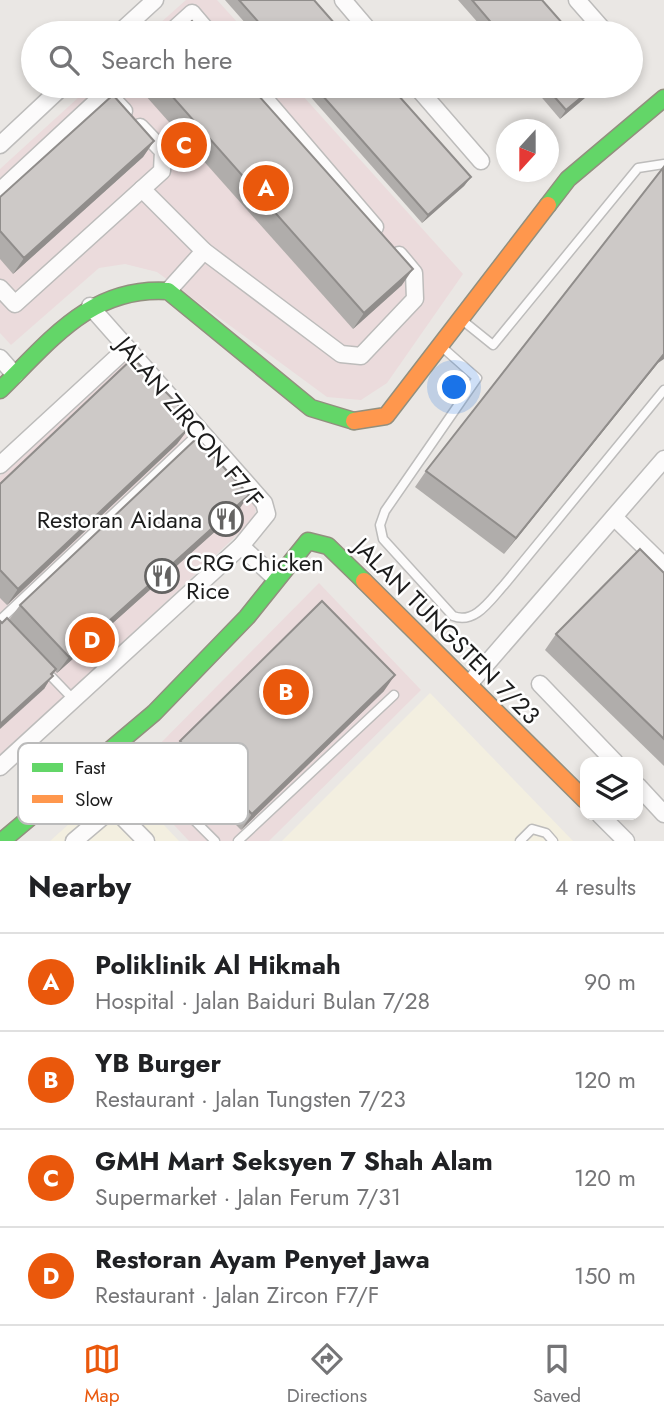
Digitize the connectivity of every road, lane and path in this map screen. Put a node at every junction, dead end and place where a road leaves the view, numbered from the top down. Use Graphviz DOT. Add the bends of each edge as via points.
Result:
graph roads {
  1 [pos="155,0"];
  2 [pos="343,0"];
  3 [pos="577,0"];
  4 [pos="132,21"];
  5 [pos="183,21"];
  6 [pos="199,21"];
  7 [pos="361,21"];
  8 [pos="595,21"];
  9 [pos="50,98"];
  10 [pos="100,98"];
  11 [pos="118,98"];
  12 [pos="264,98"];
  13 [pos="426,98"];
  14 [pos="664,98"];
  15 [pos="0,145"];
  16 [pos="481,161"];
  17 [pos="664,164"];
  18 [pos="142,189"];
  19 [pos="0,191"];
  20 [pos="204,251"];
  21 [pos="0,288"];
  22 [pos="168,291"];
  23 [pos="90,306"];
  24 [pos="460,318"];
  25 [pos="440,344"];
  26 [pos="127,348"];
  27 [pos="0,358"];
  28 [pos="15,375"];
  29 [pos="0,390"];
  30 [pos="664,390"];
  31 [pos="201,431"];
  32 [pos="664,459"];
  33 [pos="0,465"];
  34 [pos="614,517"];
  35 [pos="241,546"];
  36 [pos="664,566"];
  37 [pos="276,579"];
  38 [pos="0,621"];
  39 [pos="9,631"];
  40 [pos="36,660"];
  41 [pos="470,683"];
  42 [pos="540,684"];
  43 [pos="394,695"];
  44 [pos="72,698"];
  45 [pos="25,743"];
  46 [pos="119,743"];
  47 [pos="18,750"];
  48 [pos="610,757"];
  49 [pos="0,767"];
  50 [pos="643,791"];
  51 [pos="580,795"];
  52 [pos="664,814"];
  53 [pos="605,820"];
  54 [pos="22,824"];
  55 [pos="94,824"];
  56 [pos="130,824"];
  57 [pos="198,824"];
  58 [pos="2,841"];
  59 [pos="74,841"];
  60 [pos="146,841"];
  61 [pos="215,841"];
  62 [pos="238,841"];
  63 [pos="520,841"];
  64 [pos="553,841"];
  65 [pos="626,841"];
  1 -- 4 [label="street"];
  2 -- 7 [label="street"];
  3 -- 8 [label="street"];
  5 -- 6 [label="street" via="192,13"];
  9 -- 15 [label="street"];
  10 -- 19 [label="street"];
  11 -- 18 [label="street" via="163,151 162,171"];
  12 -- 20 [label="street" via="414,273 415,299 361,356 341,354"];
  13 -- 16 [label="street"];
  14 -- 24 [label="street" via="568,179"];
  17 -- 24 [label="lane" via="638,168 493,345"];
  18 -- 20 [label="street"];
  18 -- 21 [label="street" via="15,304"];
  20 -- 22 [label="street"];
  22 -- 23 [label="street" via="133,288"];
  22 -- 25 [label="street" via="311,408 333,418 361,423 386,416"];
  23 -- 26 [label="street, JALAN ZIRCON F7/F"];
  23 -- 28 [label="street"];
  24 -- 25 [label="street"];
  25 -- 30 [label="lane" via="477,378 385,511 380,525 383,539 459,618 476,614 504,585"];
  26 -- 31 [label="street, JALAN ZIRCON F7/F"];
  26 -- 33 [label="street"];
  27 -- 28 [label="street"];
  28 -- 29 [label="street"];
  31 -- 35 [label="street, JALAN ZIRCON F7/F" via="264,503 267,514"];
  31 -- 38 [label="lane"];
  32 -- 34 [label="street"];
  34 -- 36 [label="street"];
  34 -- 41 [label="street"];
  35 -- 37 [label="street"];
  35 -- 44 [label="street, JALAN ZIRCON F7/F"];
  37 -- 41 [label="street, JALAN TUNGSTEN 7/23" via="308,541 328,545"];
  37 -- 46 [label="street, JALAN TUNGSTEN 7/23" via="207,662"];
  38 -- 39 [label="lane"];
  40 -- 44 [label="lane"];
  41 -- 51 [label="street, JALAN TUNGSTEN 7/23"];
  42 -- 48 [label="street"];
  43 -- 62 [label="lane"];
  44 -- 45 [label="street, JALAN ZIRCON F7/F"];
  47 -- 49 [label="street, JALAN ZIRCON F7/F"];
  50 -- 52 [label="street"];
  53 -- 65 [label="street"];
  54 -- 58 [label="street, JALAN TUNGSTEN 7/23"];
  55 -- 59 [label="street"];
  56 -- 60 [label="street"];
  57 -- 61 [label="lane"];
  63 -- 64 [label="lane" via="532,829"];
}
